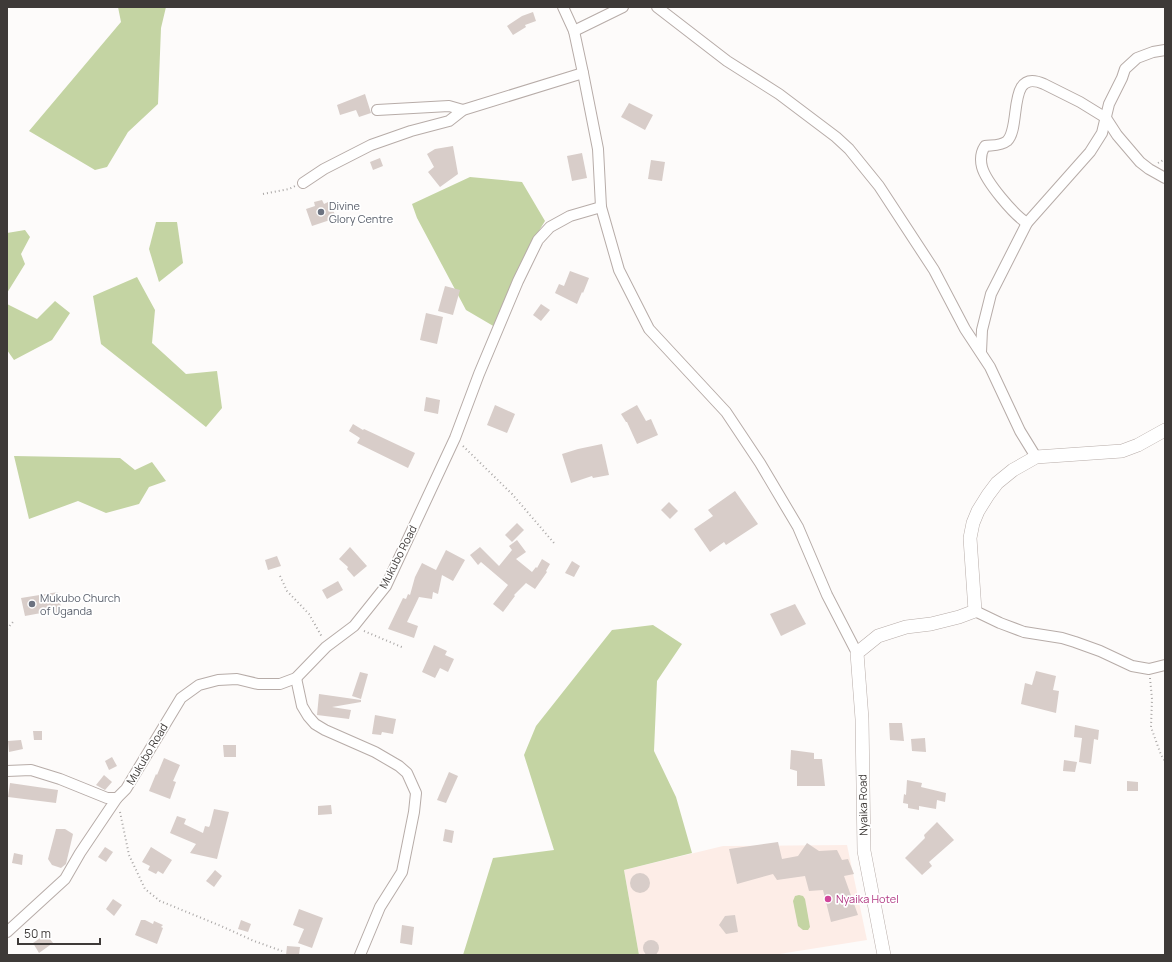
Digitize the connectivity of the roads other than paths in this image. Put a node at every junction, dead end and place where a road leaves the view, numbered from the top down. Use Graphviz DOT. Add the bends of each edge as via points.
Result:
graph roads {
  1 [pos="563,7"];
  2 [pos="623,7"];
  3 [pos="657,7"];
  4 [pos="574,31"];
  5 [pos="1165,50"];
  6 [pos="583,73"];
  7 [pos="377,110"];
  8 [pos="463,110"];
  9 [pos="1106,118"];
  10 [pos="1165,178"];
  11 [pos="303,182"];
  12 [pos="601,208"];
  13 [pos="1027,223"];
  14 [pos="981,352"];
  15 [pos="1165,430"];
  16 [pos="1036,457"];
  17 [pos="975,611"];
  18 [pos="857,653"];
  19 [pos="1165,666"];
  20 [pos="296,678"];
  21 [pos="7,771"];
  22 [pos="117,798"];
  23 [pos="7,932"];
  24 [pos="360,955"];
  25 [pos="884,955"];
  1 -- 4 [label="street"];
  2 -- 4 [label="street"];
  3 -- 14 [label="street" via="727,61 778,94 849,149 879,186 930,264 965,329"];
  4 -- 6 [label="street"];
  5 -- 9 [label="street" via="1137,58 1125,69 1109,104"];
  6 -- 8 [label="street"];
  6 -- 12 [label="street" via="598,149"];
  7 -- 8 [label="street" via="449,106"];
  8 -- 11 [label="street" via="449,121 372,145"];
  9 -- 10 [label="street" via="1140,162"];
  9 -- 13 [label="street" via="1102,133 1090,152"];
  9 -- 13 [label="street" via="1039,82 1029,81 1023,85 1018,93 1010,136 1007,141 1000,144 985,146 982,161 985,175 1021,220"];
  12 -- 18 [label="street" via="619,270 649,329 726,412 760,464 798,527 827,595"];
  12 -- 20 [label="street, Mukubo Road" via="570,216 550,227 538,240 479,374 455,438 386,586 354,626 326,647"];
  13 -- 14 [label="street" via="991,294 982,330"];
  14 -- 16 [label="street" via="1005,396 1020,431"];
  15 -- 16 [label="street" via="1122,451"];
  16 -- 17 [label="street" via="997,483 973,523 970,538"];
  17 -- 18 [label="street" via="878,636"];
  17 -- 19 [label="street" via="1024,632 1062,638 1100,651 1132,666 1149,669"];
  18 -- 25 [label="street, Nyaika Road" via="862,719 864,850"];
  20 -- 22 [label="street, Mukubo Road" via="280,684 258,684 237,679 199,685 181,698 126,789"];
  20 -- 24 [label="street" via="302,706 315,724 399,766 407,773 416,793 402,872 380,907"];
  21 -- 22 [label="street" via="31,770 60,778 107,798"];
  22 -- 23 [label="street, Mukubo Road" via="65,879"];
}
